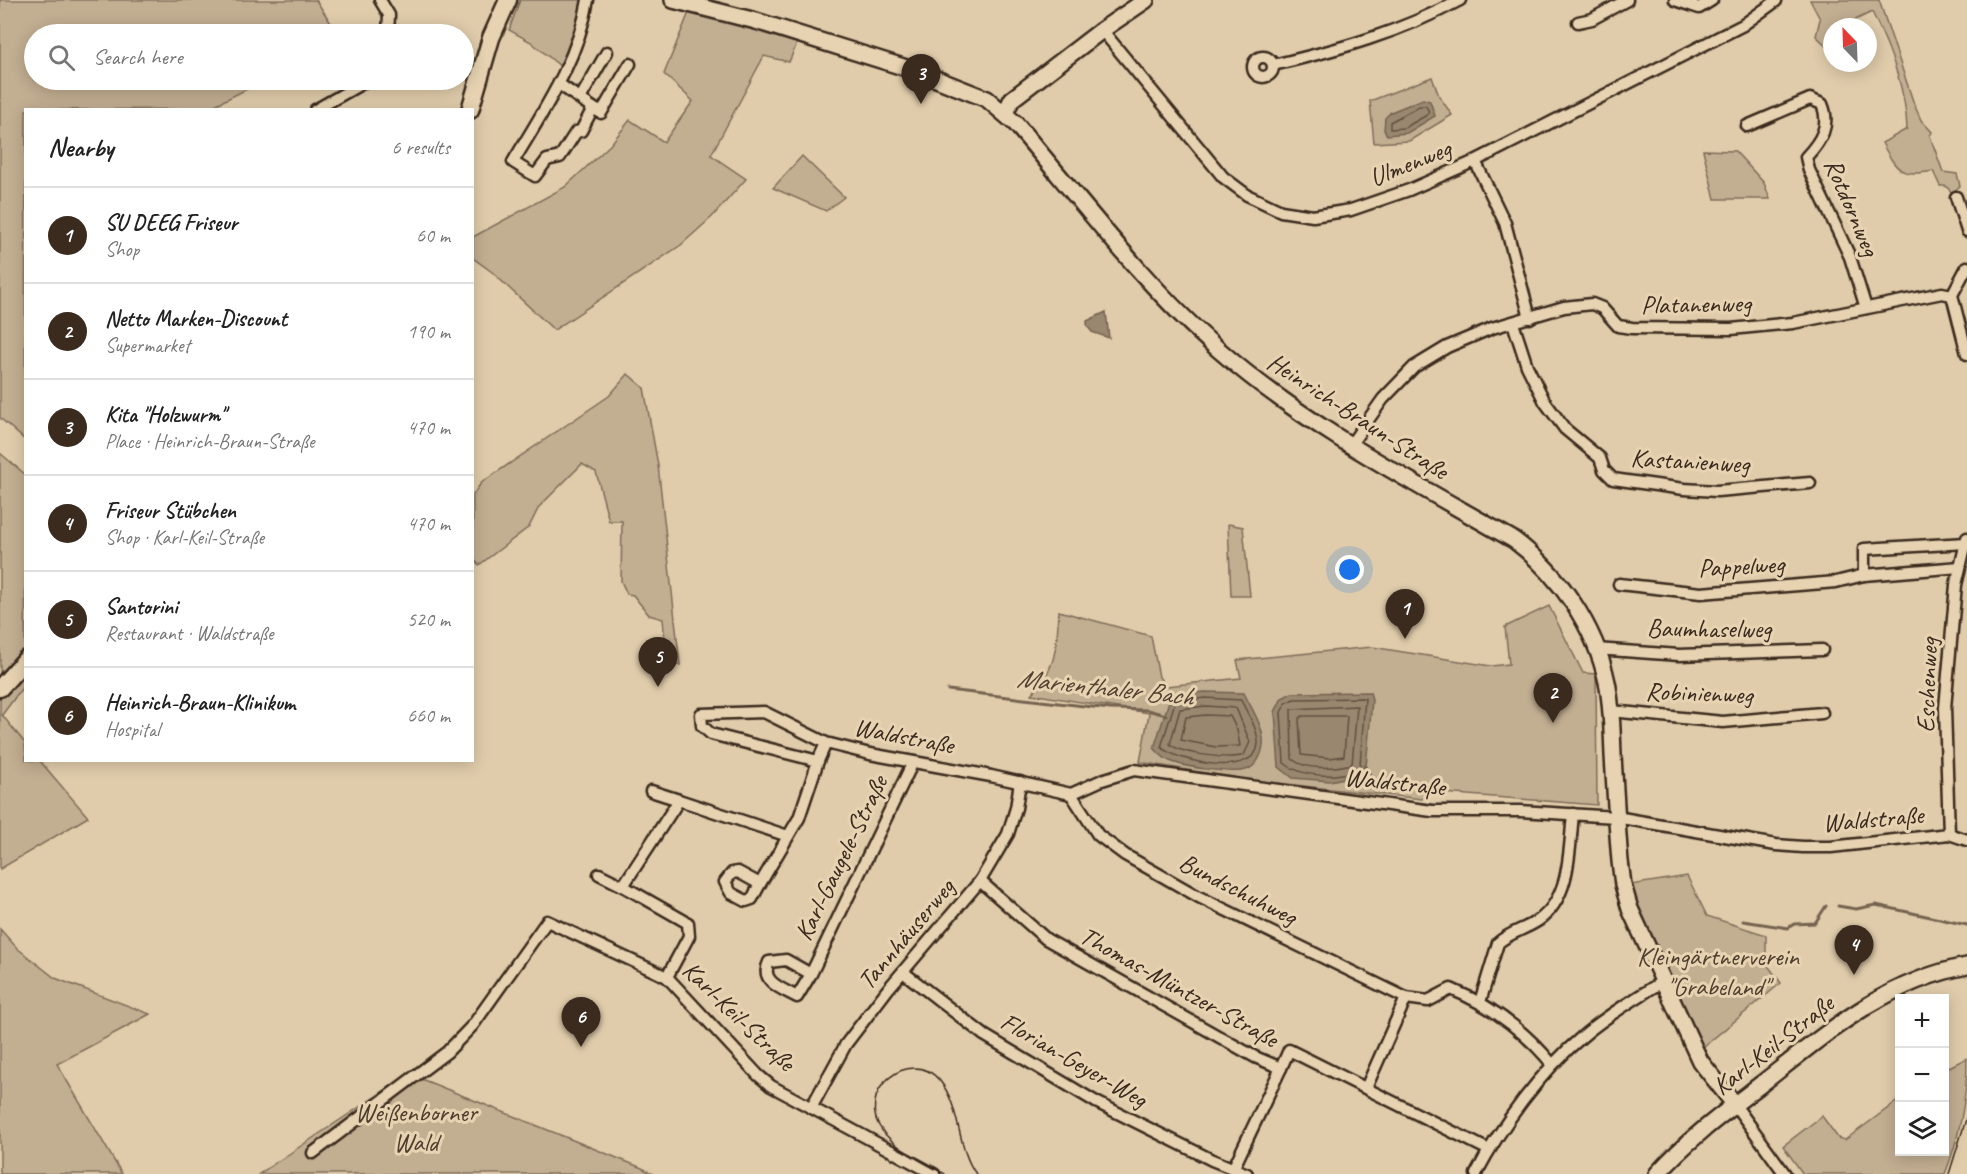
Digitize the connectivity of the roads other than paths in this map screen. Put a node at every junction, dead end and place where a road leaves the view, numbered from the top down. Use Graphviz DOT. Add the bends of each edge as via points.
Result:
graph roads {
  1 [pos="380,0"];
  2 [pos="508,0"];
  3 [pos="588,0"];
  4 [pos="673,0"];
  5 [pos="1146,0"];
  6 [pos="1461,0"];
  7 [pos="1628,0"];
  8 [pos="1675,0"];
  9 [pos="1712,0"];
  10 [pos="1776,1"];
  11 [pos="1578,22"];
  12 [pos="389,24"];
  13 [pos="1102,30"];
  14 [pos="607,52"];
  15 [pos="630,64"];
  16 [pos="1273,65"];
  17 [pos="560,84"];
  18 [pos="350,90"];
  19 [pos="581,97"];
  20 [pos="319,108"];
  21 [pos="471,108"];
  22 [pos="593,108"];
  23 [pos="1005,113"];
  24 [pos="1747,126"];
  25 [pos="1475,161"];
  26 [pos="1956,197"];
  27 [pos="1967,231"];
  28 [pos="1967,267"];
  29 [pos="1952,295"];
  30 [pos="1866,308"];
  31 [pos="1530,318"];
  32 [pos="1513,323"];
  33 [pos="1967,354"];
  34 [pos="1351,444"];
  35 [pos="1810,483"];
  36 [pos="1967,541"];
  37 [pos="1960,567"];
  38 [pos="1864,574"];
  39 [pos="1619,584"];
  40 [pos="1596,649"];
  41 [pos="1822,650"];
  42 [pos="24,661"];
  43 [pos="0,688"];
  44 [pos="1611,711"];
  45 [pos="1822,713"];
  46 [pos="826,743"];
  47 [pos="818,761"];
  48 [pos="913,762"];
  49 [pos="1020,783"];
  50 [pos="651,791"];
  51 [pos="1071,794"];
  52 [pos="679,800"];
  53 [pos="1573,814"];
  54 [pos="1616,817"];
  55 [pos="1949,834"];
  56 [pos="788,836"];
  57 [pos="1967,840"];
  58 [pos="599,874"];
  59 [pos="980,881"];
  60 [pos="760,884"];
  61 [pos="623,886"];
  62 [pos="1967,966"];
  63 [pos="903,972"];
  64 [pos="810,974"];
  65 [pos="667,977"];
  66 [pos="1663,981"];
  67 [pos="1406,998"];
  68 [pos="1480,1002"];
  69 [pos="1552,1064"];
  70 [pos="1281,1068"];
  71 [pos="1365,1088"];
  72 [pos="1735,1105"];
  73 [pos="811,1108"];
  74 [pos="1489,1150"];
  75 [pos="313,1153"];
  76 [pos="1233,1169"];
  77 [pos="934,1174"];
  78 [pos="1247,1174"];
  79 [pos="1476,1174"];
  80 [pos="1657,1174"];
  81 [pos="1785,1174"];
  1 -- 12 [label="street" via="389,15"];
  2 -- 21 [label="main road" via="491,38"];
  3 -- 17 [label="street" via="583,31"];
  4 -- 23 [label="street, Heinrich-Braun-Straße" via="756,21 916,71 987,99"];
  5 -- 13 [label="street"];
  6 -- 16 [label="street" via="1381,36"];
  7 -- 11 [label="street"];
  8 -- 9 [label="street" via="1699,8"];
  10 -- 25 [label="street, Ulmenweg" via="1735,30"];
  13 -- 23 [label="street" via="1012,99"];
  13 -- 25 [label="street, Ulmenweg" via="1223,177 1247,195 1281,211 1313,216 1351,210 1410,190"];
  14 -- 19 [label="street"];
  15 -- 22 [label="street" via="601,113"];
  17 -- 19 [label="street"];
  17 -- 22 [label="street" via="513,162 535,176 547,160 560,157"];
  18 -- 20 [label="street"];
  19 -- 22 [label="street"];
  23 -- 34 [label="street, Heinrich-Braun-Straße" via="1159,290 1217,348"];
  24 -- 30 [label="street, Rotdornweg" via="1810,99 1822,104 1826,127 1806,157 1850,257"];
  25 -- 31 [label="street" via="1504,223"];
  26 -- 27 [label="street"];
  28 -- 29 [label="street"];
  29 -- 30 [label="street, Platanenweg" via="1942,293"];
  29 -- 33 [label="street"];
  30 -- 31 [label="street, Platanenweg" via="1793,323 1731,329 1618,326 1602,308 1592,304 1564,307"];
  31 -- 32 [label="street, Platanenweg"];
  32 -- 34 [label="street, Platanenweg" via="1447,346 1414,367 1383,399"];
  32 -- 35 [label="street, Kastanienweg" via="1527,366 1545,402 1565,429 1600,458 1613,479 1717,491"];
  34 -- 40 [label="street, Heinrich-Braun-Straße" via="1534,555 1558,580"];
  36 -- 37 [label="street, Eschenweg"];
  36 -- 38 [label="street" via="1864,549"];
  37 -- 38 [label="street, Pappelweg"];
  37 -- 55 [label="street, Eschenweg" via="1946,708"];
  38 -- 39 [label="street, Pappelweg" via="1836,582 1701,593"];
  40 -- 41 [label="street, Baumhaselweg" via="1679,655"];
  40 -- 44 [label="street, Heinrich-Braun-Straße"];
  42 -- 43 [label="main road"];
  44 -- 45 [label="street, Robinienweg" via="1723,722"];
  44 -- 54 [label="street, Heinrich-Braun-Straße"];
  46 -- 47 [label="street, Waldstraße"];
  46 -- 47 [label="street, Waldstraße" via="764,712 701,714 702,726 711,734"];
  46 -- 48 [label="street, Waldstraße"];
  47 -- 56 [label="street" via="807,800"];
  48 -- 49 [label="street, Waldstraße"];
  48 -- 64 [label="street, Karl-Gaugele-Straße"];
  49 -- 51 [label="street, Waldstraße"];
  49 -- 59 [label="street, Tannhäuserweg" via="1008,834"];
  50 -- 52 [label="street"];
  51 -- 53 [label="street, Waldstraße" via="1134,770 1432,811"];
  51 -- 67 [label="street, Bundschuhweg" via="1098,835 1125,855 1199,897"];
  52 -- 56 [label="street"];
  52 -- 61 [label="street"];
  53 -- 54 [label="street, Waldstraße"];
  53 -- 68 [label="street" via="1562,890 1541,919 1498,943"];
  54 -- 55 [label="street, Waldstraße" via="1803,847"];
  54 -- 66 [label="street, Heinrich-Braun-Straße" via="1623,885"];
  55 -- 57 [label="street, Waldstraße"];
  56 -- 60 [label="street"];
  58 -- 61 [label="street"];
  59 -- 63 [label="street, Tannhäuserweg"];
  59 -- 70 [label="street, Thomas-Müntzer-Straße" via="1046,939"];
  61 -- 65 [label="street" via="688,923 690,936"];
  62 -- 72 [label="street, Karl-Keil-Straße" via="1925,977 1865,1005"];
  63 -- 73 [label="street, Tannhäuserweg" via="846,1044"];
  63 -- 76 [label="street, Florian-Geyer-Weg" via="984,1035 1085,1096"];
  65 -- 73 [label="street, Karl-Keil-Straße" via="758,1075"];
  65 -- 75 [label="street, Karl-Keil-Straße" via="547,921 473,1025 447,1052"];
  66 -- 69 [label="street" via="1608,1017"];
  66 -- 72 [label="street, Heinrich-Braun-Straße" via="1700,1061"];
  67 -- 68 [label="street, Bundschuhweg" via="1428,1001 1451,989"];
  67 -- 71 [label="street"];
  68 -- 69 [label="street, Bundschuhweg" via="1515,1025"];
  69 -- 74 [label="street"];
  70 -- 71 [label="street, Thomas-Müntzer-Straße" via="1289,1050"];
  70 -- 76 [label="street"];
  71 -- 74 [label="street, Thomas-Müntzer-Straße"];
  72 -- 80 [label="street, Karl-Keil-Straße" via="1689,1141"];
  72 -- 81 [label="street"];
  73 -- 77 [label="street, Karl-Keil-Straße"];
  74 -- 79 [label="street"];
  76 -- 78 [label="street, Florian-Geyer-Weg"];
}
